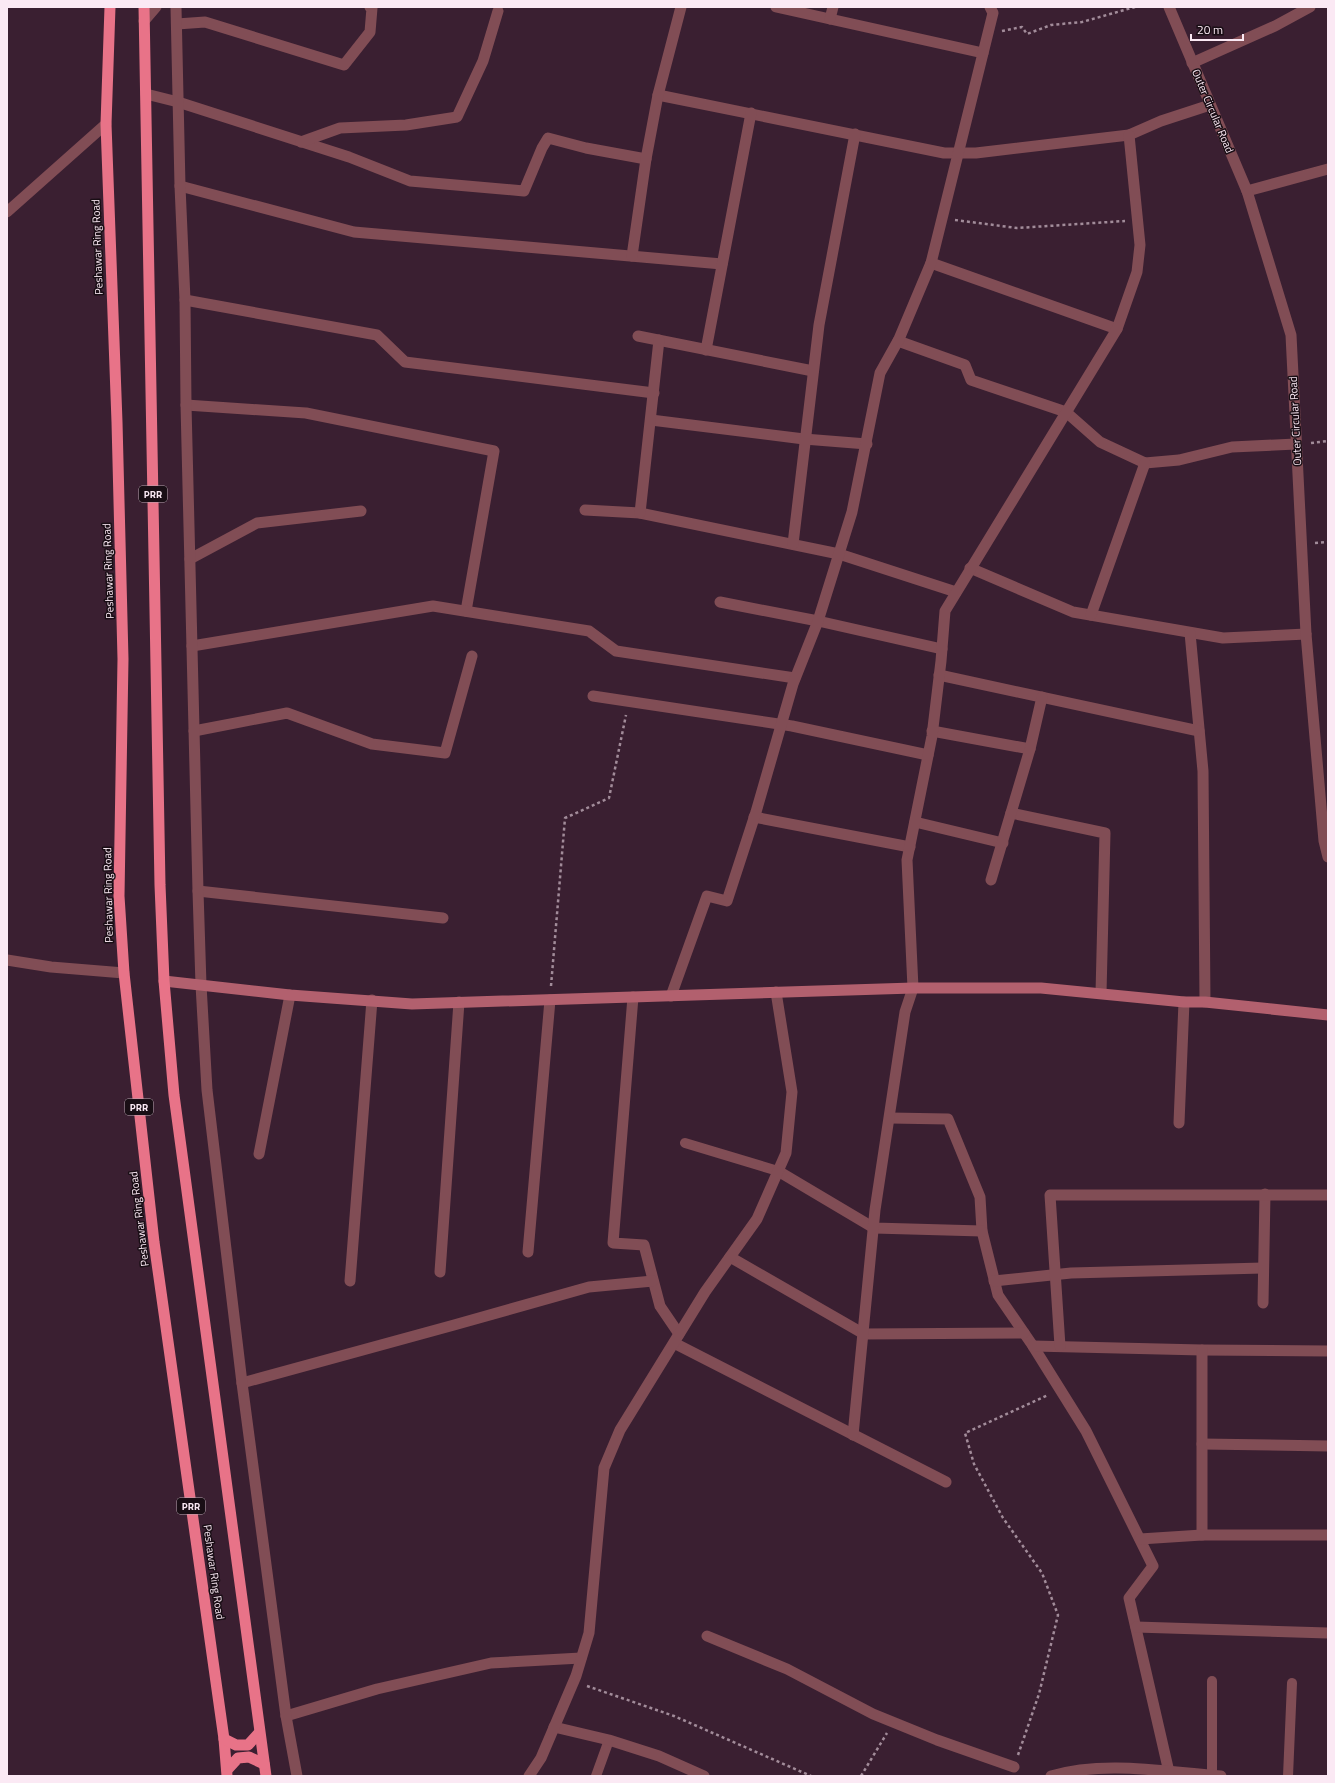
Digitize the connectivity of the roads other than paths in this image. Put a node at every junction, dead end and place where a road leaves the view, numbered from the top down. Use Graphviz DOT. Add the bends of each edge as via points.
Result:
graph roads {
  1 [pos="110,7"];
  2 [pos="144,7"];
  3 [pos="156,7"];
  4 [pos="176,7"];
  5 [pos="370,7"];
  6 [pos="681,7"];
  7 [pos="776,7"];
  8 [pos="832,7"];
  9 [pos="990,7"];
  10 [pos="1169,7"];
  11 [pos="1310,7"];
  12 [pos="498,11"];
  13 [pos="830,19"];
  14 [pos="144,21"];
  15 [pos="177,24"];
  16 [pos="983,53"];
  17 [pos="1192,63"];
  18 [pos="146,94"];
  19 [pos="658,95"];
  20 [pos="178,102"];
  21 [pos="1210,105"];
  22 [pos="751,113"];
  23 [pos="106,124"];
  24 [pos="855,134"];
  25 [pos="1129,136"];
  26 [pos="301,142"];
  27 [pos="959,153"];
  28 [pos="646,159"];
  29 [pos="1328,169"];
  30 [pos="180,186"];
  31 [pos="1247,191"];
  32 [pos="7,212"];
  33 [pos="632,256"];
  34 [pos="931,263"];
  35 [pos="722,264"];
  36 [pos="185,300"];
  37 [pos="1117,329"];
  38 [pos="638,336"];
  39 [pos="659,340"];
  40 [pos="898,341"];
  41 [pos="706,350"];
  42 [pos="814,371"];
  43 [pos="654,393"];
  44 [pos="186,405"];
  45 [pos="1066,412"];
  46 [pos="651,420"];
  47 [pos="804,439"];
  48 [pos="867,444"];
  49 [pos="1296,444"];
  50 [pos="1145,463"];
  51 [pos="585,510"];
  52 [pos="361,511"];
  53 [pos="640,513"];
  54 [pos="793,544"];
  55 [pos="839,554"];
  56 [pos="190,559"];
  57 [pos="970,568"];
  58 [pos="956,592"];
  59 [pos="720,602"];
  60 [pos="466,611"];
  61 [pos="1091,616"];
  62 [pos="818,622"];
  63 [pos="1190,633"];
  64 [pos="1306,634"];
  65 [pos="192,646"];
  66 [pos="942,649"];
  67 [pos="472,656"];
  68 [pos="940,675"];
  69 [pos="795,678"];
  70 [pos="593,696"];
  71 [pos="1042,697"];
  72 [pos="781,724"];
  73 [pos="194,731"];
  74 [pos="932,731"];
  75 [pos="1199,731"];
  76 [pos="1030,749"];
  77 [pos="928,755"];
  78 [pos="1011,813"];
  79 [pos="754,817"];
  80 [pos="915,822"];
  81 [pos="1002,843"];
  82 [pos="910,846"];
  83 [pos="1328,857"];
  84 [pos="991,880"];
  85 [pos="198,891"];
  86 [pos="443,918"];
  87 [pos="7,960"];
  88 [pos="124,973"];
  89 [pos="164,981"];
  90 [pos="201,985"];
  91 [pos="913,988"];
  92 [pos="776,992"];
  93 [pos="1101,993"];
  94 [pos="290,995"];
  95 [pos="671,996"];
  96 [pos="633,997"];
  97 [pos="372,1000"];
  98 [pos="550,1000"];
  99 [pos="459,1002"];
  100 [pos="1184,1002"];
  101 [pos="1205,1002"];
  102 [pos="1328,1015"];
  103 [pos="890,1118"];
  104 [pos="1179,1123"];
  105 [pos="685,1143"];
  106 [pos="259,1154"];
  107 [pos="778,1171"];
  108 [pos="1264,1194"];
  109 [pos="1328,1195"];
  110 [pos="874,1228"];
  111 [pos="982,1230"];
  112 [pos="528,1252"];
  113 [pos="730,1257"];
  114 [pos="1263,1268"];
  115 [pos="440,1272"];
  116 [pos="1056,1274"];
  117 [pos="350,1280"];
  118 [pos="653,1281"];
  119 [pos="994,1281"];
  120 [pos="1263,1303"];
  121 [pos="1024,1333"];
  122 [pos="864,1334"];
  123 [pos="676,1339"];
  124 [pos="1033,1346"];
  125 [pos="1060,1346"];
  126 [pos="1202,1350"];
  127 [pos="1328,1352"];
  128 [pos="242,1383"];
  129 [pos="853,1435"];
  130 [pos="1202,1444"];
  131 [pos="1328,1446"];
  132 [pos="946,1482"];
  133 [pos="1202,1535"];
  134 [pos="1328,1535"];
  135 [pos="1140,1539"];
  136 [pos="1136,1627"];
  137 [pos="1328,1633"];
  138 [pos="707,1636"];
  139 [pos="581,1658"];
  140 [pos="1212,1681"];
  141 [pos="1292,1683"];
  142 [pos="286,1716"];
  143 [pos="554,1727"];
  144 [pos="259,1733"];
  145 [pos="224,1739"];
  146 [pos="609,1740"];
  147 [pos="264,1764"];
  148 [pos="1014,1766"];
  149 [pos="1169,1772"];
  150 [pos="227,1773"];
  151 [pos="266,1776"];
  152 [pos="297,1776"];
  153 [pos="529,1776"];
  154 [pos="596,1776"];
  155 [pos="704,1776"];
  156 [pos="1051,1776"];
  157 [pos="1216,1776"];
  158 [pos="1288,1776"];
  1 -- 23 [label="highway, Peshawar Ring Road / PRR"];
  2 -- 14 [label="highway, PRR"];
  3 -- 14 [label="street"];
  4 -- 15 [label="street"];
  5 -- 15 [label="street" via="370,32 344,65 205,22"];
  6 -- 19 [label="street"];
  7 -- 13 [label="street"];
  8 -- 13 [label="street"];
  9 -- 16 [label="street" via="993,13"];
  10 -- 17 [label="street, Outer Circular Road"];
  11 -- 17 [label="street" via="1275,26"];
  12 -- 26 [label="street" via="483,61 457,117 406,125 340,128"];
  13 -- 16 [label="street"];
  14 -- 18 [label="highway, PRR"];
  15 -- 20 [label="street"];
  16 -- 27 [label="street"];
  17 -- 21 [label="street, Outer Circular Road"];
  18 -- 20 [label="street"];
  18 -- 89 [label="highway, PRR" via="160,885"];
  19 -- 22 [label="street"];
  19 -- 28 [label="street"];
  20 -- 26 [label="street"];
  20 -- 30 [label="street"];
  21 -- 25 [label="street" via="1162,121"];
  21 -- 31 [label="street, Outer Circular Road"];
  22 -- 24 [label="street"];
  22 -- 35 [label="street"];
  23 -- 32 [label="street"];
  23 -- 88 [label="highway, Peshawar Ring Road / PRR" via="123,659 119,896"];
  24 -- 27 [label="street" via="944,153"];
  24 -- 42 [label="street" via="819,325"];
  25 -- 27 [label="street"];
  25 -- 37 [label="street" via="1140,245 1137,272"];
  26 -- 28 [label="street" via="349,157 410,181 524,191 548,138"];
  27 -- 34 [label="street"];
  28 -- 33 [label="street"];
  29 -- 31 [label="street"];
  30 -- 33 [label="street" via="354,232"];
  30 -- 36 [label="street"];
  31 -- 49 [label="street, Outer Circular Road" via="1291,334"];
  33 -- 35 [label="street"];
  34 -- 37 [label="street"];
  34 -- 40 [label="street"];
  35 -- 41 [label="street"];
  36 -- 43 [label="street" via="377,335 405,362"];
  36 -- 44 [label="street"];
  37 -- 45 [label="street"];
  38 -- 39 [label="street"];
  39 -- 41 [label="street"];
  39 -- 43 [label="street"];
  40 -- 45 [label="street" via="964,366 971,380"];
  40 -- 48 [label="street" via="880,373"];
  41 -- 42 [label="street"];
  42 -- 47 [label="street"];
  43 -- 46 [label="street"];
  44 -- 56 [label="street"];
  44 -- 60 [label="street" via="306,413 494,451"];
  45 -- 50 [label="street" via="1100,442"];
  45 -- 57 [label="street"];
  46 -- 47 [label="street"];
  46 -- 53 [label="street"];
  47 -- 48 [label="street"];
  47 -- 54 [label="street"];
  48 -- 55 [label="street" via="852,512"];
  49 -- 50 [label="street" via="1232,447 1179,460"];
  49 -- 64 [label="street, Outer Circular Road"];
  50 -- 61 [label="street"];
  51 -- 53 [label="street"];
  52 -- 56 [label="street" via="257,523"];
  53 -- 54 [label="street"];
  54 -- 55 [label="street"];
  55 -- 58 [label="street"];
  55 -- 62 [label="street"];
  56 -- 65 [label="street"];
  57 -- 58 [label="street"];
  57 -- 61 [label="street" via="1073,612"];
  58 -- 66 [label="street" via="945,611"];
  59 -- 62 [label="street"];
  60 -- 65 [label="street" via="433,606"];
  60 -- 69 [label="street" via="589,631 616,651"];
  61 -- 63 [label="street"];
  62 -- 66 [label="street"];
  62 -- 69 [label="street"];
  63 -- 64 [label="street" via="1223,638"];
  63 -- 75 [label="street"];
  64 -- 83 [label="street, Outer Circular Road" via="1324,841"];
  65 -- 73 [label="street"];
  66 -- 68 [label="street"];
  67 -- 73 [label="street" via="445,753 372,744 287,714"];
  68 -- 71 [label="street"];
  68 -- 74 [label="street"];
  69 -- 72 [label="street"];
  70 -- 72 [label="street"];
  71 -- 75 [label="street"];
  71 -- 76 [label="street"];
  72 -- 77 [label="street"];
  72 -- 79 [label="street"];
  73 -- 85 [label="street"];
  74 -- 76 [label="street"];
  74 -- 77 [label="street"];
  75 -- 101 [label="street" via="1203,771"];
  76 -- 78 [label="street"];
  77 -- 80 [label="street"];
  78 -- 81 [label="street"];
  78 -- 93 [label="street" via="1104,833"];
  79 -- 82 [label="street"];
  79 -- 95 [label="street" via="727,901 707,896"];
  80 -- 81 [label="street"];
  80 -- 82 [label="street"];
  81 -- 84 [label="street"];
  82 -- 91 [label="street" via="907,860"];
  85 -- 86 [label="street"];
  85 -- 90 [label="street"];
  87 -- 88 [label="street" via="51,967"];
  88 -- 145 [label="highway, Peshawar Ring Road / PRR" via="154,1242"];
  89 -- 90 [label="main road"];
  89 -- 144 [label="highway, PRR" via="174,1095"];
  90 -- 94 [label="main road"];
  90 -- 128 [label="street" via="207,1090"];
  91 -- 92 [label="main road"];
  91 -- 93 [label="main road" via="1041,988"];
  91 -- 103 [label="street" via="905,1012"];
  92 -- 95 [label="main road"];
  92 -- 107 [label="street" via="792,1092 786,1153"];
  93 -- 100 [label="main road"];
  94 -- 97 [label="main road"];
  94 -- 106 [label="street"];
  95 -- 96 [label="main road"];
  96 -- 98 [label="main road"];
  96 -- 118 [label="street" via="613,1243 644,1244"];
  97 -- 99 [label="main road" via="412,1004"];
  97 -- 117 [label="street"];
  98 -- 99 [label="main road"];
  98 -- 112 [label="street"];
  99 -- 115 [label="street"];
  100 -- 101 [label="main road"];
  100 -- 104 [label="street"];
  101 -- 102 [label="main road"];
  103 -- 110 [label="street"];
  103 -- 111 [label="street" via="948,1119 980,1198"];
  105 -- 107 [label="lane"];
  107 -- 110 [label="street"];
  107 -- 113 [label="street" via="757,1219"];
  108 -- 109 [label="street"];
  108 -- 114 [label="street"];
  108 -- 116 [label="street" via="1050,1195"];
  110 -- 111 [label="street"];
  110 -- 122 [label="street"];
  111 -- 119 [label="street"];
  113 -- 122 [label="street"];
  113 -- 123 [label="street"];
  114 -- 116 [label="street"];
  114 -- 120 [label="street"];
  116 -- 119 [label="street"];
  116 -- 125 [label="street"];
  118 -- 123 [label="street" via="660,1306"];
  118 -- 128 [label="street" via="589,1286"];
  119 -- 121 [label="street" via="998,1295"];
  121 -- 122 [label="street"];
  121 -- 124 [label="street"];
  122 -- 129 [label="street"];
  123 -- 129 [label="street"];
  123 -- 139 [label="street" via="620,1430 604,1468 589,1633"];
  124 -- 125 [label="street"];
  124 -- 135 [label="street" via="1086,1431"];
  125 -- 126 [label="street"];
  126 -- 127 [label="street"];
  126 -- 130 [label="street"];
  128 -- 142 [label="street"];
  129 -- 132 [label="street"];
  130 -- 131 [label="street"];
  130 -- 133 [label="street"];
  133 -- 134 [label="street"];
  133 -- 135 [label="street"];
  135 -- 136 [label="street" via="1154,1566 1129,1598"];
  136 -- 137 [label="street"];
  136 -- 149 [label="street"];
  138 -- 148 [label="street" via="787,1669 872,1714 937,1740"];
  139 -- 142 [label="street" via="491,1663 377,1689"];
  139 -- 143 [label="street"];
  140 -- 157 [label="lane"];
  141 -- 158 [label="lane"];
  142 -- 152 [label="street"];
  143 -- 146 [label="street"];
  143 -- 153 [label="street" via="541,1758"];
  144 -- 145 [label="highway" via="248,1745 236,1745"];
  144 -- 147 [label="highway, PRR"];
  145 -- 150 [label="highway, Peshawar Ring Road / PRR"];
  146 -- 154 [label="lane"];
  146 -- 155 [label="street" via="659,1756"];
  147 -- 150 [label="highway" via="249,1757 238,1758"];
  147 -- 151 [label="highway, PRR"];
  149 -- 156 [label="street" via="1112,1767 1066,1771"];
  149 -- 157 [label="street"];
}
